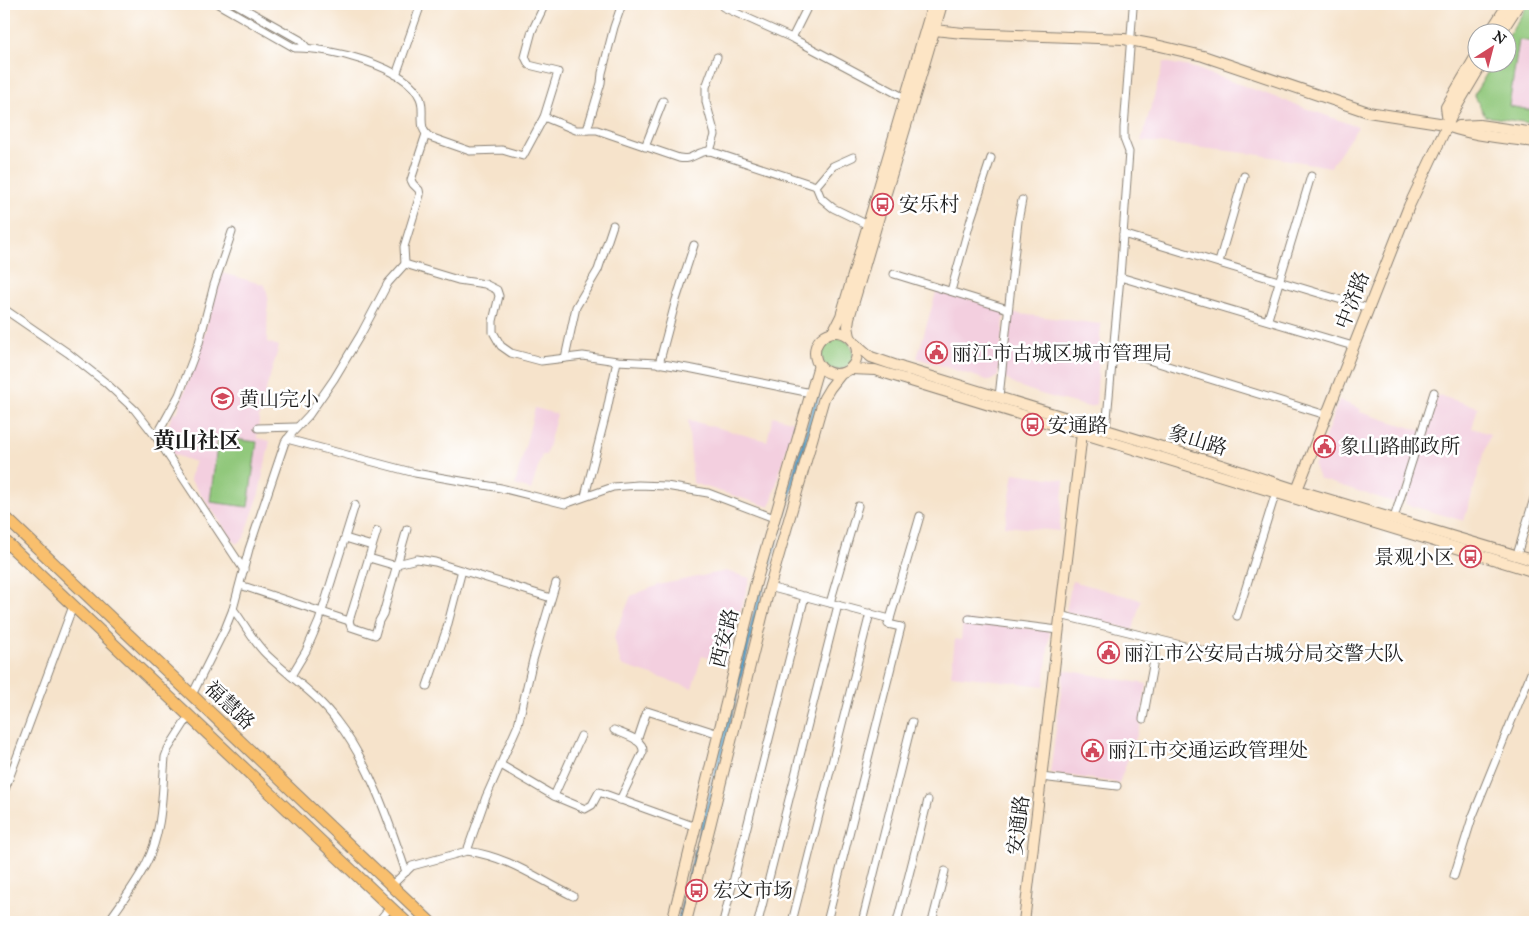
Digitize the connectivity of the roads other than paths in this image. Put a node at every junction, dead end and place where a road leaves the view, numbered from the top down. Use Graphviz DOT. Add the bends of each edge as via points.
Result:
graph roads {
  1 [pos="218,4"];
  2 [pos="236,4"];
  3 [pos="421,4"];
  4 [pos="545,4"];
  5 [pos="622,4"];
  6 [pos="809,4"];
  7 [pos="933,4"];
  8 [pos="942,4"];
  9 [pos="1508,4"];
  10 [pos="1519,4"];
  11 [pos="723,6"];
  12 [pos="1133,8"];
  13 [pos="1496,22"];
  14 [pos="1507,22"];
  15 [pos="934,30"];
  16 [pos="792,38"];
  17 [pos="1131,40"];
  18 [pos="307,48"];
  19 [pos="717,58"];
  20 [pos="1467,72"];
  21 [pos="1477,72"];
  22 [pos="396,75"];
  23 [pos="905,98"];
  24 [pos="663,101"];
  25 [pos="544,117"];
  26 [pos="1448,127"];
  27 [pos="586,130"];
  28 [pos="1535,133"];
  29 [pos="426,134"];
  30 [pos="1535,142"];
  31 [pos="645,147"];
  32 [pos="710,151"];
  33 [pos="853,157"];
  34 [pos="991,158"];
  35 [pos="1244,176"];
  36 [pos="1311,176"];
  37 [pos="816,186"];
  38 [pos="1022,200"];
  39 [pos="613,225"];
  40 [pos="872,226"];
  41 [pos="232,232"];
  42 [pos="1123,234"];
  43 [pos="694,245"];
  44 [pos="1219,262"];
  45 [pos="405,264"];
  46 [pos="894,274"];
  47 [pos="1120,277"];
  48 [pos="1280,280"];
  49 [pos="951,292"];
  50 [pos="1368,308"];
  51 [pos="4,309"];
  52 [pos="1008,309"];
  53 [pos="1268,320"];
  54 [pos="833,332"];
  55 [pos="853,340"];
  56 [pos="1353,346"];
  57 [pos="1113,349"];
  58 [pos="565,358"];
  59 [pos="617,361"];
  60 [pos="660,364"];
  61 [pos="819,365"];
  62 [pos="851,369"];
  63 [pos="841,374"];
  64 [pos="1434,392"];
  65 [pos="812,393"];
  66 [pos="999,397"];
  67 [pos="1326,415"];
  68 [pos="297,427"];
  69 [pos="258,428"];
  70 [pos="1106,430"];
  71 [pos="1082,433"];
  72 [pos="156,437"];
  73 [pos="287,439"];
  74 [pos="1297,490"];
  75 [pos="1276,492"];
  76 [pos="1535,495"];
  77 [pos="585,496"];
  78 [pos="355,505"];
  79 [pos="858,506"];
  80 [pos="4,516"];
  81 [pos="920,516"];
  82 [pos="774,518"];
  83 [pos="1394,518"];
  84 [pos="406,529"];
  85 [pos="377,531"];
  86 [pos="345,538"];
  87 [pos="4,540"];
  88 [pos="372,546"];
  89 [pos="1517,555"];
  90 [pos="369,558"];
  91 [pos="1535,561"];
  92 [pos="397,565"];
  93 [pos="244,570"];
  94 [pos="462,570"];
  95 [pos="1535,572"];
  96 [pos="556,583"];
  97 [pos="240,586"];
  98 [pos="769,587"];
  99 [pos="805,596"];
  100 [pos="551,598"];
  101 [pos="834,604"];
  102 [pos="73,606"];
  103 [pos="233,609"];
  104 [pos="322,612"];
  105 [pos="870,614"];
  106 [pos="1060,615"];
  107 [pos="1237,616"];
  108 [pos="890,618"];
  109 [pos="969,619"];
  110 [pos="349,620"];
  111 [pos="1058,630"];
  112 [pos="1158,639"];
  113 [pos="1229,657"];
  114 [pos="1535,663"];
  115 [pos="291,676"];
  116 [pos="427,686"];
  117 [pos="192,695"];
  118 [pos="189,716"];
  119 [pos="1143,719"];
  120 [pos="912,722"];
  121 [pos="614,730"];
  122 [pos="719,734"];
  123 [pos="581,736"];
  124 [pos="637,741"];
  125 [pos="501,766"];
  126 [pos="1041,777"];
  127 [pos="1117,786"];
  128 [pos="4,792"];
  129 [pos="554,796"];
  130 [pos="620,800"];
  131 [pos="928,800"];
  132 [pos="696,827"];
  133 [pos="467,851"];
  134 [pos="945,871"];
  135 [pos="406,872"];
  136 [pos="1454,876"];
  137 [pos="392,885"];
  138 [pos="574,896"];
  139 [pos="390,907"];
  140 [pos="108,922"];
  141 [pos="378,922"];
  142 [pos="406,922"];
  143 [pos="430,922"];
  144 [pos="672,922"];
  145 [pos="686,922"];
  146 [pos="723,922"];
  147 [pos="758,922"];
  148 [pos="792,922"];
  149 [pos="827,922"];
  150 [pos="862,922"];
  151 [pos="897,922"];
  152 [pos="932,922"];
  153 [pos="1024,922"];
  1 -- 18 [label="street" via="295,48"];
  2 -- 18 [label="street" via="300,40"];
  3 -- 22 [label="street"];
  4 -- 25 [label="street" via="532,31 525,57 529,65 558,72"];
  5 -- 27 [label="street"];
  6 -- 16 [label="street"];
  7 -- 23 [label="street"];
  8 -- 15 [label="street"];
  9 -- 13 [label="street"];
  10 -- 14 [label="street"];
  11 -- 16 [label="street"];
  12 -- 17 [label="street"];
  15 -- 17 [label="street"];
  15 -- 40 [label="street"];
  16 -- 23 [label="street"];
  17 -- 26 [label="street" via="1203,56 1368,112"];
  17 -- 42 [label="street" via="1124,128 1128,152"];
  18 -- 22 [label="street" via="350,55"];
  19 -- 32 [label="street" via="706,87 706,102 715,135"];
  20 -- 26 [label="street, 中济路" via="1446,107"];
  21 -- 26 [label="street, 中济路"];
  22 -- 29 [label="street" via="420,97 422,129"];
  23 -- 40 [label="street"];
  24 -- 31 [label="street"];
  25 -- 27 [label="street" via="576,130"];
  25 -- 29 [label="street" via="523,156 502,150 470,151"];
  26 -- 28 [label="street" via="1479,125"];
  26 -- 30 [label="street"];
  26 -- 50 [label="street, 中济路" via="1412,199"];
  27 -- 31 [label="street" via="597,130"];
  29 -- 45 [label="street" via="412,180 420,195 404,247"];
  31 -- 32 [label="street" via="686,160"];
  32 -- 37 [label="street"];
  33 -- 37 [label="street" via="833,166"];
  34 -- 49 [label="street"];
  35 -- 44 [label="street"];
  36 -- 48 [label="street"];
  37 -- 40 [label="street" via="821,198 833,208"];
  38 -- 52 [label="street"];
  39 -- 58 [label="street" via="598,270 576,307"];
  40 -- 54 [label="street"];
  40 -- 55 [label="street" via="848,322"];
  41 -- 72 [label="street" via="214,285 200,343 179,395"];
  42 -- 44 [label="street"];
  42 -- 47 [label="street"];
  43 -- 60 [label="street"];
  44 -- 48 [label="street"];
  45 -- 58 [label="street" via="458,280 485,284 497,290 499,296 492,327 501,346 511,353 538,360"];
  45 -- 68 [label="street" via="388,283 334,379"];
  46 -- 49 [label="street"];
  47 -- 53 [label="street"];
  47 -- 57 [label="street"];
  48 -- 50 [label="street"];
  48 -- 53 [label="street"];
  49 -- 52 [label="street"];
  50 -- 56 [label="street, 中济路"];
  51 -- 72 [label="street" via="106,383 135,410"];
  52 -- 66 [label="street"];
  53 -- 56 [label="street"];
  54 -- 55 [label="street" via="842,332"];
  54 -- 61 [label="street" via="821,338 816,346 815,356"];
  55 -- 62 [label="street" via="858,357"];
  55 -- 66 [label="street, 象山路" via="866,353 881,361"];
  56 -- 67 [label="street, 中济路"];
  57 -- 67 [label="street"];
  57 -- 70 [label="street"];
  58 -- 59 [label="street" via="583,356"];
  59 -- 60 [label="street"];
  59 -- 77 [label="street"];
  60 -- 65 [label="street"];
  61 -- 63 [label="street" via="826,372"];
  61 -- 65 [label="street, 西安路"];
  62 -- 63 [label="street"];
  62 -- 71 [label="street, 象山路" via="875,370"];
  63 -- 98 [label="street, 西安路" via="824,398"];
  64 -- 83 [label="street"];
  65 -- 82 [label="street, 西安路"];
  66 -- 70 [label="street, 象山路"];
  67 -- 74 [label="street, 中济路"];
  68 -- 69 [label="street"];
  68 -- 73 [label="street"];
  70 -- 74 [label="street, 象山路"];
  71 -- 75 [label="street, 象山路"];
  71 -- 106 [label="street, 安通路"];
  72 -- 93 [label="street"];
  73 -- 77 [label="street" via="415,473 502,488 565,504"];
  73 -- 93 [label="street"];
  74 -- 83 [label="street, 象山路"];
  75 -- 95 [label="street, 象山路"];
  75 -- 107 [label="street"];
  76 -- 89 [label="street"];
  77 -- 82 [label="street" via="614,487 666,486 708,493"];
  78 -- 86 [label="street"];
  79 -- 101 [label="street"];
  80 -- 117 [label="main road, 福慧路"];
  81 -- 108 [label="street"];
  82 -- 122 [label="street, 西安路"];
  83 -- 89 [label="street, 象山路"];
  84 -- 92 [label="street"];
  85 -- 88 [label="street"];
  86 -- 88 [label="street"];
  86 -- 104 [label="street"];
  87 -- 102 [label="main road, 福慧路"];
  88 -- 90 [label="street"];
  89 -- 91 [label="street, 象山路"];
  90 -- 92 [label="street"];
  90 -- 110 [label="street"];
  92 -- 94 [label="street" via="418,559"];
  92 -- 110 [label="street" via="375,635 351,627"];
  93 -- 97 [label="street"];
  94 -- 100 [label="street"];
  94 -- 116 [label="street"];
  96 -- 100 [label="street"];
  97 -- 103 [label="street"];
  97 -- 104 [label="street"];
  98 -- 99 [label="street"];
  98 -- 145 [label="street, 西安路"];
  99 -- 101 [label="street"];
  99 -- 146 [label="street"];
  100 -- 125 [label="street" via="518,725"];
  101 -- 105 [label="street"];
  101 -- 147 [label="street"];
  102 -- 118 [label="main road, 福慧路"];
  102 -- 128 [label="street"];
  103 -- 115 [label="street" via="261,649"];
  103 -- 117 [label="street"];
  104 -- 110 [label="street"];
  104 -- 115 [label="street" via="306,652"];
  105 -- 108 [label="street"];
  105 -- 148 [label="street"];
  106 -- 111 [label="street, 安通路"];
  106 -- 112 [label="street"];
  108 -- 149 [label="street" via="888,624 901,627"];
  109 -- 111 [label="street"];
  111 -- 126 [label="street, 安通路"];
  112 -- 113 [label="street"];
  112 -- 119 [label="street"];
  114 -- 136 [label="street" via="1472,818"];
  115 -- 135 [label="street" via="328,709 351,741 390,822"];
  117 -- 137 [label="main road, 福慧路"];
  118 -- 139 [label="main road, 福慧路"];
  118 -- 140 [label="street" via="165,757 158,830 150,855"];
  120 -- 150 [label="street"];
  121 -- 124 [label="street"];
  122 -- 124 [label="street" via="647,711"];
  122 -- 132 [label="street, 西安路"];
  123 -- 129 [label="street"];
  124 -- 130 [label="street" via="643,744 643,752"];
  125 -- 129 [label="street"];
  125 -- 133 [label="street"];
  126 -- 127 [label="street"];
  126 -- 153 [label="street, 安通路"];
  129 -- 130 [label="street" via="585,809 591,806 599,792"];
  130 -- 132 [label="street"];
  131 -- 151 [label="street"];
  132 -- 144 [label="street, 西安路"];
  133 -- 135 [label="street" via="412,866"];
  133 -- 138 [label="street" via="502,858"];
  134 -- 152 [label="street"];
  135 -- 137 [label="street"];
  137 -- 143 [label="main road, 福慧路"];
  139 -- 141 [label="street"];
  139 -- 142 [label="main road, 福慧路"];
}
